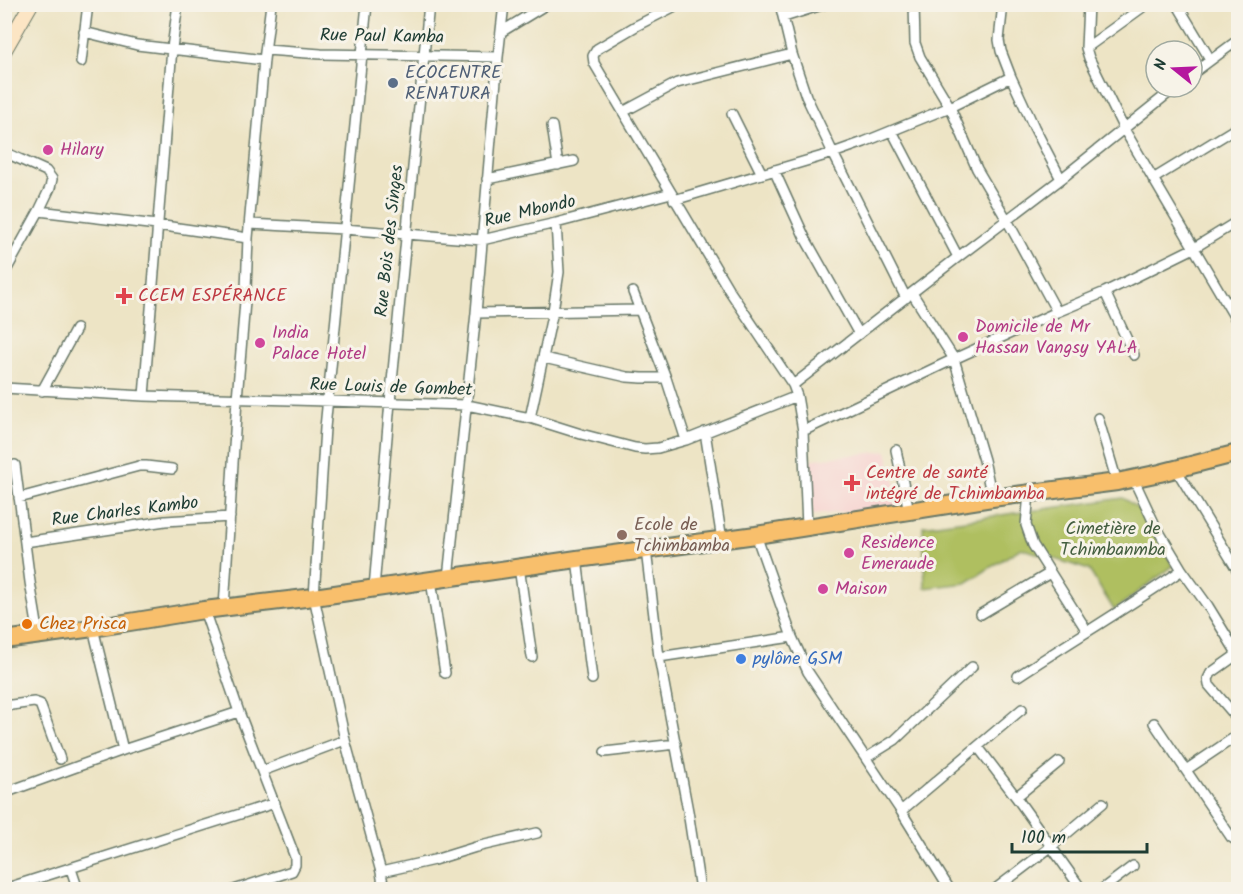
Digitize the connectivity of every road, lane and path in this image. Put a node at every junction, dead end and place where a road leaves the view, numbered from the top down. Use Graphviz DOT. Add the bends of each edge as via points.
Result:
graph roads {
  1 [pos="31,4"];
  2 [pos="88,4"];
  3 [pos="178,4"];
  4 [pos="271,4"];
  5 [pos="367,4"];
  6 [pos="429,4"];
  7 [pos="504,4"];
  8 [pos="547,4"];
  9 [pos="679,4"];
  10 [pos="780,4"];
  11 [pos="825,4"];
  12 [pos="914,4"];
  13 [pos="1003,4"];
  14 [pos="1088,4"];
  15 [pos="1147,4"];
  16 [pos="1177,4"];
  17 [pos="784,16"];
  18 [pos="84,32"];
  19 [pos="501,32"];
  20 [pos="9,33"];
  21 [pos="1239,40"];
  22 [pos="172,48"];
  23 [pos="1086,48"];
  24 [pos="4,51"];
  25 [pos="362,53"];
  26 [pos="792,54"];
  27 [pos="265,55"];
  28 [pos="424,55"];
  29 [pos="498,57"];
  30 [pos="1210,59"];
  31 [pos="81,62"];
  32 [pos="1204,64"];
  33 [pos="1011,77"];
  34 [pos="1161,99"];
  35 [pos="950,107"];
  36 [pos="623,112"];
  37 [pos="732,114"];
  38 [pos="552,126"];
  39 [pos="1239,127"];
  40 [pos="1124,129"];
  41 [pos="892,131"];
  42 [pos="4,152"];
  43 [pos="833,153"];
  44 [pos="574,161"];
  45 [pos="558,165"];
  46 [pos="774,170"];
  47 [pos="762,174"];
  48 [pos="487,179"];
  49 [pos="1061,179"];
  50 [pos="1153,179"];
  51 [pos="673,196"];
  52 [pos="39,211"];
  53 [pos="1007,220"];
  54 [pos="1239,221"];
  55 [pos="556,223"];
  56 [pos="250,224"];
  57 [pos="157,225"];
  58 [pos="344,229"];
  59 [pos="407,234"];
  60 [pos="248,238"];
  61 [pos="482,240"];
  62 [pos="1194,248"];
  63 [pos="958,257"];
  64 [pos="4,274"];
  65 [pos="633,292"];
  66 [pos="1105,292"];
  67 [pos="909,295"];
  68 [pos="1239,297"];
  69 [pos="1227,304"];
  70 [pos="639,310"];
  71 [pos="553,311"];
  72 [pos="1057,312"];
  73 [pos="476,313"];
  74 [pos="1239,323"];
  75 [pos="76,329"];
  76 [pos="859,334"];
  77 [pos="1134,355"];
  78 [pos="544,358"];
  79 [pos="954,359"];
  80 [pos="666,378"];
  81 [pos="793,385"];
  82 [pos="4,388"];
  83 [pos="42,391"];
  84 [pos="144,396"];
  85 [pos="797,396"];
  86 [pos="237,399"];
  87 [pos="328,401"];
  88 [pos="390,402"];
  89 [pos="467,405"];
  90 [pos="530,418"];
  91 [pos="1098,418"];
  92 [pos="803,431"];
  93 [pos="705,432"];
  94 [pos="686,440"];
  95 [pos="896,450"];
  96 [pos="1239,453"];
  97 [pos="15,465"];
  98 [pos="172,469"];
  99 [pos="1176,469"];
  100 [pos="1125,480"];
  101 [pos="1029,494"];
  102 [pos="20,498"];
  103 [pos="992,498"];
  104 [pos="909,512"];
  105 [pos="230,517"];
  106 [pos="807,527"];
  107 [pos="756,535"];
  108 [pos="722,540"];
  109 [pos="25,542"];
  110 [pos="646,550"];
  111 [pos="577,559"];
  112 [pos="519,567"];
  113 [pos="1182,570"];
  114 [pos="1239,571"];
  115 [pos="1050,573"];
  116 [pos="439,579"];
  117 [pos="374,588"];
  118 [pos="314,597"];
  119 [pos="224,608"];
  120 [pos="204,610"];
  121 [pos="981,614"];
  122 [pos="93,628"];
  123 [pos="1087,631"];
  124 [pos="39,636"];
  125 [pos="792,637"];
  126 [pos="4,640"];
  127 [pos="532,657"];
  128 [pos="659,657"];
  129 [pos="972,667"];
  130 [pos="445,673"];
  131 [pos="1018,676"];
  132 [pos="592,679"];
  133 [pos="4,706"];
  134 [pos="1022,709"];
  135 [pos="239,712"];
  136 [pos="1239,719"];
  137 [pos="1154,723"];
  138 [pos="1239,735"];
  139 [pos="345,740"];
  140 [pos="676,744"];
  141 [pos="978,747"];
  142 [pos="123,750"];
  143 [pos="605,752"];
  144 [pos="866,758"];
  145 [pos="60,759"];
  146 [pos="1059,762"];
  147 [pos="1186,770"];
  148 [pos="262,771"];
  149 [pos="4,793"];
  150 [pos="1016,797"];
  151 [pos="275,803"];
  152 [pos="1103,803"];
  153 [pos="901,811"];
  154 [pos="537,833"];
  155 [pos="1239,840"];
  156 [pos="1052,846"];
  157 [pos="1133,866"];
  158 [pos="70,869"];
  159 [pos="381,872"];
  160 [pos="696,888"];
  161 [pos="4,889"];
  162 [pos="78,890"];
  163 [pos="234,890"];
  164 [pos="384,890"];
  165 [pos="950,890"];
  166 [pos="994,890"];
  167 [pos="1082,890"];
  168 [pos="1101,890"];
  1 -- 20 [label="street"];
  2 -- 18 [label="street"];
  3 -- 22 [label="street"];
  4 -- 27 [label="street"];
  5 -- 25 [label="street"];
  6 -- 28 [label="street, Rue Bois des Singes"];
  7 -- 19 [label="street"];
  8 -- 19 [label="street"];
  9 -- 36 [label="street" via="636,26 593,56"];
  10 -- 17 [label="street"];
  11 -- 17 [label="street"];
  12 -- 35 [label="street" via="917,50"];
  13 -- 33 [label="street" via="999,40"];
  14 -- 23 [label="street"];
  15 -- 23 [label="street"];
  16 -- 30 [label="street"];
  17 -- 26 [label="street"];
  18 -- 22 [label="street, Rue Paul Kamba" via="137,45"];
  18 -- 31 [label="street"];
  19 -- 29 [label="street"];
  20 -- 24 [label="street"];
  21 -- 30 [label="street"];
  22 -- 27 [label="street, Rue Paul Kamba"];
  22 -- 57 [label="street"];
  23 -- 40 [label="street"];
  25 -- 27 [label="street, Rue Paul Kamba"];
  25 -- 28 [label="street, Rue Paul Kamba"];
  25 -- 58 [label="street"];
  26 -- 36 [label="street" via="677,83"];
  26 -- 43 [label="street" via="806,96"];
  27 -- 56 [label="street"];
  28 -- 29 [label="street, Rue Paul Kamba"];
  28 -- 59 [label="street, Rue Bois des Singes"];
  29 -- 48 [label="street"];
  30 -- 32 [label="street"];
  33 -- 35 [label="street, Rue Mbondo"];
  33 -- 49 [label="street"];
  34 -- 40 [label="street"];
  35 -- 41 [label="street, Rue Mbondo"];
  35 -- 53 [label="street" via="977,169"];
  36 -- 51 [label="street"];
  37 -- 47 [label="street"];
  38 -- 45 [label="street"];
  39 -- 50 [label="street"];
  40 -- 49 [label="street"];
  40 -- 50 [label="street"];
  41 -- 43 [label="street, Rue Mbondo"];
  41 -- 63 [label="street"];
  42 -- 52 [label="street" via="46,171 52,179"];
  43 -- 46 [label="street, Rue Mbondo"];
  43 -- 67 [label="street"];
  44 -- 45 [label="street"];
  45 -- 48 [label="street"];
  46 -- 47 [label="street, Rue Mbondo"];
  46 -- 76 [label="street" via="804,238"];
  47 -- 51 [label="street, Rue Mbondo"];
  48 -- 61 [label="street"];
  49 -- 53 [label="street"];
  50 -- 62 [label="street"];
  51 -- 55 [label="street, Rue Mbondo"];
  51 -- 81 [label="street"];
  52 -- 57 [label="street"];
  52 -- 64 [label="street"];
  53 -- 63 [label="street"];
  53 -- 72 [label="street"];
  54 -- 62 [label="street"];
  55 -- 61 [label="street, Rue Mbondo"];
  55 -- 71 [label="street" via="559,272"];
  56 -- 58 [label="street, Rue Mbondo"];
  56 -- 60 [label="street"];
  57 -- 60 [label="street"];
  57 -- 84 [label="street"];
  58 -- 59 [label="street, Rue Mbondo"];
  58 -- 87 [label="street"];
  59 -- 61 [label="street, Rue Mbondo"];
  59 -- 88 [label="street, Rue Bois des Singes"];
  60 -- 86 [label="street"];
  61 -- 73 [label="street"];
  62 -- 66 [label="street"];
  62 -- 69 [label="street"];
  63 -- 67 [label="street"];
  65 -- 70 [label="street"];
  66 -- 72 [label="street"];
  66 -- 77 [label="street"];
  67 -- 76 [label="street"];
  67 -- 79 [label="street"];
  68 -- 69 [label="street"];
  69 -- 74 [label="street"];
  70 -- 71 [label="street"];
  70 -- 80 [label="street"];
  71 -- 73 [label="street"];
  71 -- 78 [label="street"];
  72 -- 79 [label="street"];
  73 -- 89 [label="street"];
  75 -- 83 [label="street"];
  76 -- 81 [label="street"];
  78 -- 80 [label="street" via="627,377"];
  78 -- 90 [label="street"];
  79 -- 92 [label="street"];
  79 -- 103 [label="street"];
  80 -- 94 [label="street"];
  81 -- 85 [label="street"];
  82 -- 83 [label="street, Rue Louis de Gombet"];
  83 -- 84 [label="street, Rue Louis de Gombet"];
  84 -- 86 [label="street, Rue Louis de Gombet"];
  85 -- 92 [label="street"];
  85 -- 93 [label="street, Rue Louis de Gombet"];
  86 -- 87 [label="street, Rue Louis de Gombet"];
  86 -- 105 [label="street"];
  87 -- 88 [label="street, Rue Louis de Gombet"];
  87 -- 118 [label="street"];
  88 -- 89 [label="street, Rue Louis de Gombet"];
  88 -- 117 [label="street, Rue Bois des Singes"];
  89 -- 90 [label="street, Rue Louis de Gombet"];
  89 -- 116 [label="street"];
  90 -- 94 [label="street, Rue Louis de Gombet" via="635,448 658,448"];
  91 -- 100 [label="street"];
  92 -- 106 [label="street"];
  93 -- 94 [label="street, Rue Louis de Gombet"];
  93 -- 108 [label="street"];
  95 -- 104 [label="street"];
  96 -- 99 [label="highway"];
  97 -- 102 [label="street"];
  98 -- 102 [label="street" via="140,466"];
  99 -- 100 [label="highway"];
  99 -- 114 [label="street"];
  100 -- 101 [label="highway"];
  100 -- 113 [label="street"];
  101 -- 103 [label="highway"];
  101 -- 115 [label="street" via="1026,525"];
  102 -- 109 [label="street"];
  103 -- 104 [label="highway"];
  104 -- 106 [label="highway"];
  105 -- 109 [label="street, Rue Charles Kambo" via="165,521"];
  105 -- 119 [label="street"];
  106 -- 107 [label="highway"];
  107 -- 108 [label="highway"];
  107 -- 125 [label="street"];
  108 -- 110 [label="highway"];
  109 -- 124 [label="street"];
  110 -- 111 [label="highway"];
  110 -- 128 [label="street"];
  111 -- 112 [label="highway"];
  111 -- 132 [label="street"];
  112 -- 116 [label="highway"];
  112 -- 127 [label="street"];
  113 -- 123 [label="street"];
  113 -- 136 [label="street" via="1235,650 1235,656 1208,679"];
  115 -- 121 [label="street"];
  115 -- 123 [label="street"];
  116 -- 117 [label="highway"];
  116 -- 130 [label="street"];
  117 -- 118 [label="highway"];
  118 -- 119 [label="highway"];
  118 -- 139 [label="street"];
  119 -- 120 [label="highway"];
  120 -- 122 [label="highway"];
  120 -- 135 [label="street"];
  122 -- 124 [label="highway"];
  122 -- 142 [label="street"];
  123 -- 131 [label="street"];
  124 -- 126 [label="highway"];
  125 -- 128 [label="street"];
  125 -- 144 [label="street" via="812,679"];
  128 -- 140 [label="street"];
  129 -- 144 [label="street" via="895,740"];
  133 -- 145 [label="street" via="40,704"];
  134 -- 141 [label="street"];
  135 -- 142 [label="street"];
  135 -- 148 [label="street"];
  137 -- 147 [label="street"];
  138 -- 147 [label="street"];
  139 -- 148 [label="street"];
  139 -- 159 [label="street"];
  140 -- 143 [label="street"];
  140 -- 160 [label="street"];
  141 -- 150 [label="street"];
  141 -- 153 [label="street"];
  142 -- 149 [label="street"];
  144 -- 153 [label="street"];
  146 -- 150 [label="street"];
  147 -- 155 [label="street" via="1231,837"];
  148 -- 151 [label="street"];
  150 -- 156 [label="street"];
  151 -- 158 [label="street"];
  151 -- 163 [label="street" via="295,865 292,871"];
  152 -- 156 [label="street"];
  153 -- 165 [label="street"];
  154 -- 159 [label="street"];
  156 -- 166 [label="street"];
  156 -- 167 [label="street"];
  157 -- 168 [label="street"];
  158 -- 161 [label="street"];
  158 -- 162 [label="street"];
  159 -- 164 [label="street"];
}
